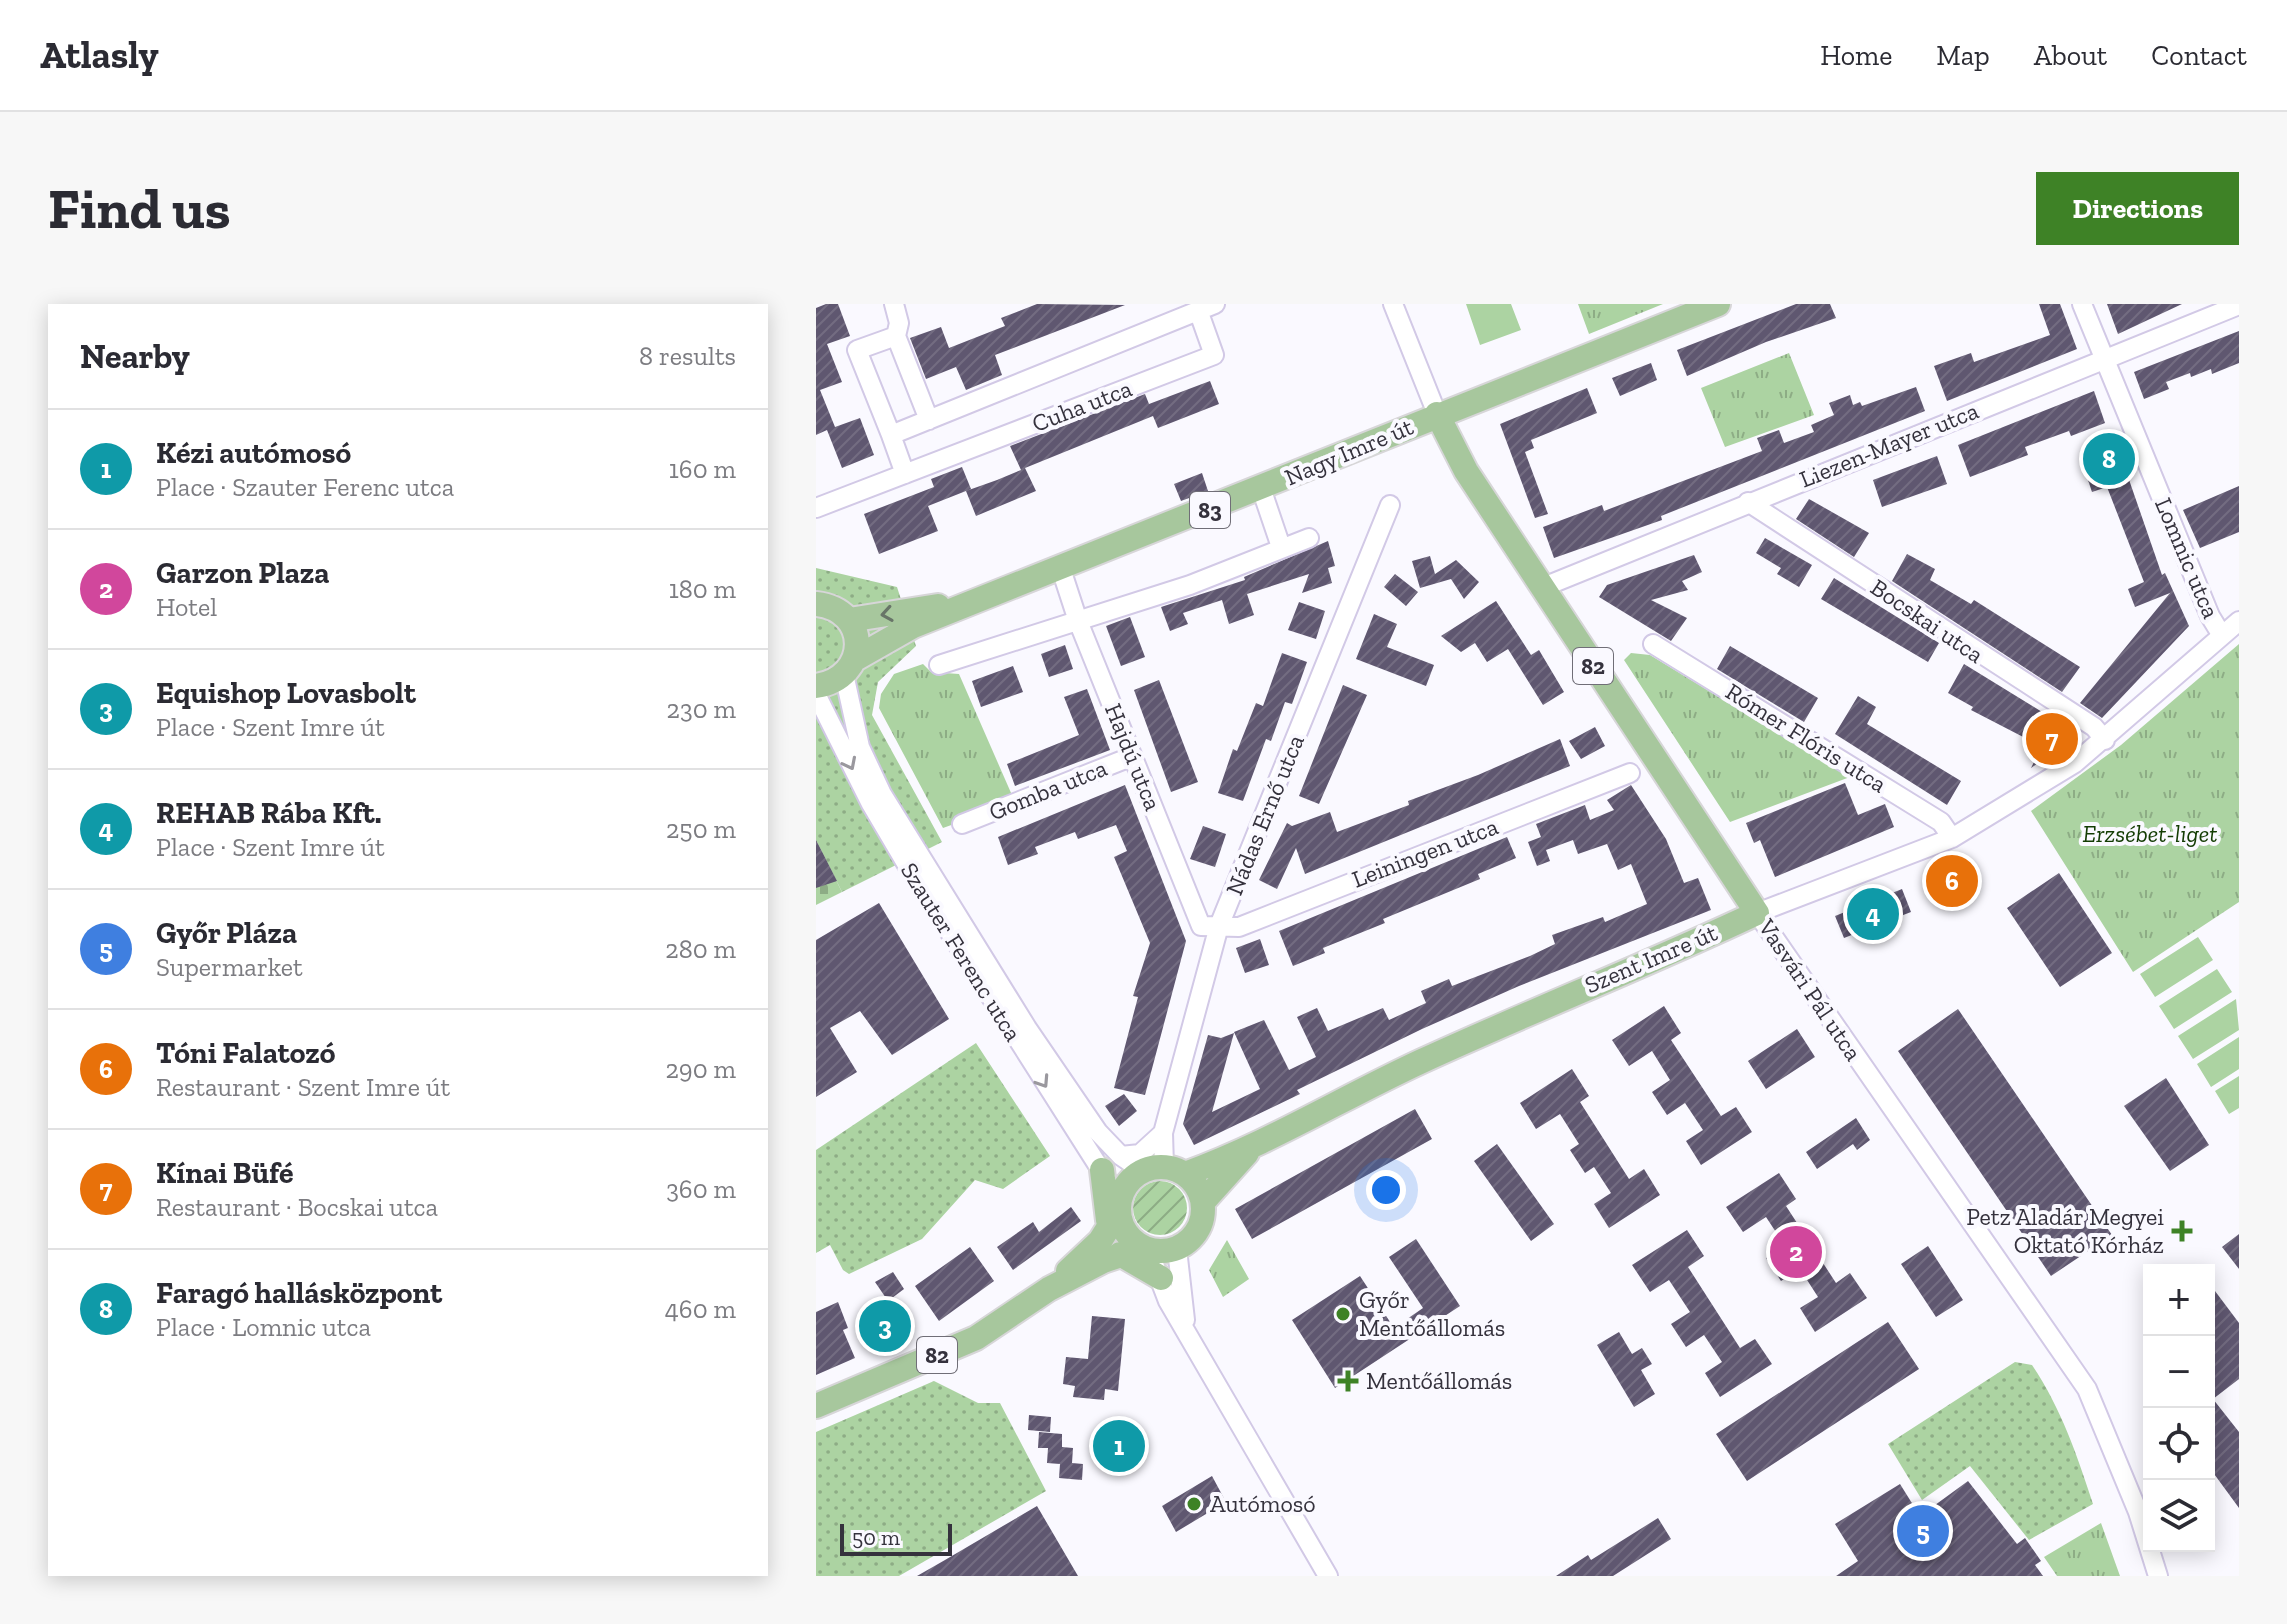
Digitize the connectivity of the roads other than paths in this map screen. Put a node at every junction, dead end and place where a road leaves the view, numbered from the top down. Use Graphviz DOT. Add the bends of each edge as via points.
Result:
graph roads {
  1 [pos="894,304"];
  2 [pos="1393,304"];
  3 [pos="1718,304"];
  4 [pos="2082,304"];
  5 [pos="2239,305"];
  6 [pos="1206,307"];
  7 [pos="896,336"];
  8 [pos="2103,358"];
  9 [pos="1437,414"];
  10 [pos="929,420"];
  11 [pos="891,435"];
  12 [pos="905,474"];
  13 [pos="1261,488"];
  14 [pos="1748,502"];
  15 [pos="1390,505"];
  16 [pos="816,508"];
  17 [pos="1309,538"];
  18 [pos="1281,547"];
  19 [pos="1061,569"];
  20 [pos="1541,588"];
  21 [pos="980,599"];
  22 [pos="816,604"];
  23 [pos="849,620"];
  24 [pos="1078,621"];
  25 [pos="2239,621"];
  26 [pos="2221,634"];
  27 [pos="1653,644"];
  28 [pos="939,665"];
  29 [pos="849,667"];
  30 [pos="816,686"];
  31 [pos="816,694"];
  32 [pos="2105,740"];
  33 [pos="1133,756"];
  34 [pos="1630,773"];
  35 [pos="962,824"];
  36 [pos="1952,838"];
  37 [pos="1757,913"];
  38 [pos="1219,926"];
  39 [pos="1163,1133"];
  40 [pos="1248,1151"];
  41 [pos="1111,1163"];
  42 [pos="1164,1170"];
  43 [pos="1203,1202"];
  44 [pos="1119,1207"];
  45 [pos="1128,1248"];
  46 [pos="1177,1249"];
  47 [pos="1161,1278"];
  48 [pos="1186,1327"];
  49 [pos="816,1406"];
  50 [pos="1328,1576"];
  51 [pos="2158,1576"];
  1 -- 7 [label="street"];
  2 -- 9 [label="street"];
  3 -- 9 [label="main road, Nagy Imre út"];
  4 -- 8 [label="street, Lomnic utca"];
  5 -- 8 [label="street, Liezen-Mayer utca"];
  6 -- 10 [label="street, Cuha utca"];
  6 -- 12 [label="street, Cuha utca" via="1214,355"];
  7 -- 10 [label="street"];
  7 -- 11 [label="street" via="857,350"];
  8 -- 14 [label="street, Liezen-Mayer utca"];
  8 -- 26 [label="street, Lomnic utca"];
  9 -- 13 [label="main road, Nagy Imre út / 83"];
  9 -- 20 [label="main road, Vasvári Pál utca / 82" via="1466,471"];
  10 -- 11 [label="street, Cuha utca"];
  11 -- 12 [label="street"];
  12 -- 16 [label="street, Cuha utca"];
  13 -- 18 [label="street"];
  13 -- 19 [label="main road, Nagy Imre út / 83"];
  14 -- 20 [label="street, Liezen-Mayer utca"];
  14 -- 32 [label="street, Bocskai utca" via="2094,727"];
  15 -- 38 [label="street, Nádas Ernő utca"];
  17 -- 18 [label="street"];
  18 -- 24 [label="street" via="1190,585"];
  19 -- 21 [label="main road, Nagy Imre út / 83"];
  19 -- 24 [label="street, Hajdú utca"];
  20 -- 37 [label="main road, Vasvári Pál utca / 82"];
  21 -- 23 [label="main road, Nagy Imre út / 83, one-way"];
  21 -- 29 [label="main road, Nagy Imre út / 83" via="913,626"];
  22 -- 23 [label="main road" via="840,611"];
  23 -- 29 [label="main road" via="857,646"];
  24 -- 28 [label="street"];
  24 -- 33 [label="street, Hajdú utca"];
  25 -- 26 [label="street, Szent Imre út"];
  26 -- 32 [label="street, Szent Imre út"];
  27 -- 36 [label="street, Rómer Flóris utca" via="1941,822"];
  29 -- 30 [label="main road, 83"];
  29 -- 41 [label="street, Szauter Ferenc utca" via="860,747 889,806 1098,1132"];
  31 -- 41 [label="street, Szauter Ferenc utca, one-way" via="871,804 1000,1015"];
  32 -- 36 [label="street, Szent Imre út"];
  33 -- 35 [label="street, Gomba utca"];
  33 -- 38 [label="street, Hajdú utca" via="1201,926"];
  34 -- 38 [label="street, Leiningen utca" via="1239,927"];
  36 -- 37 [label="street, Szent Imre út"];
  37 -- 40 [label="main road, Szent Imre út" via="1424,1060"];
  37 -- 51 [label="street, Vasvári Pál utca" via="2087,1389 2138,1512"];
  38 -- 39 [label="street, Nádas Ernő utca"];
  39 -- 41 [label="street" via="1140,1154"];
  39 -- 42 [label="street, Nádas Ernő utca"];
  40 -- 42 [label="main road, Szent Imre út"];
  40 -- 43 [label="main road, Szent Imre út"];
  41 -- 42 [label="street, Szauter Ferenc utca"];
  41 -- 44 [label="street, Szauter Ferenc utca"];
  41 -- 45 [label="main road" via="1109,1217"];
  42 -- 43 [label="main road" via="1195,1183"];
  42 -- 44 [label="main road, 82" via="1132,1178"];
  43 -- 46 [label="main road" via="1202,1223"];
  44 -- 45 [label="main road, 82"];
  44 -- 45 [label="main road"];
  45 -- 46 [label="main road"];
  45 -- 47 [label="main road"];
  45 -- 49 [label="main road, 82" via="1049,1289 976,1338"];
  46 -- 48 [label="street"];
  47 -- 48 [label="street" via="1168,1301"];
  48 -- 50 [label="street"];
}
